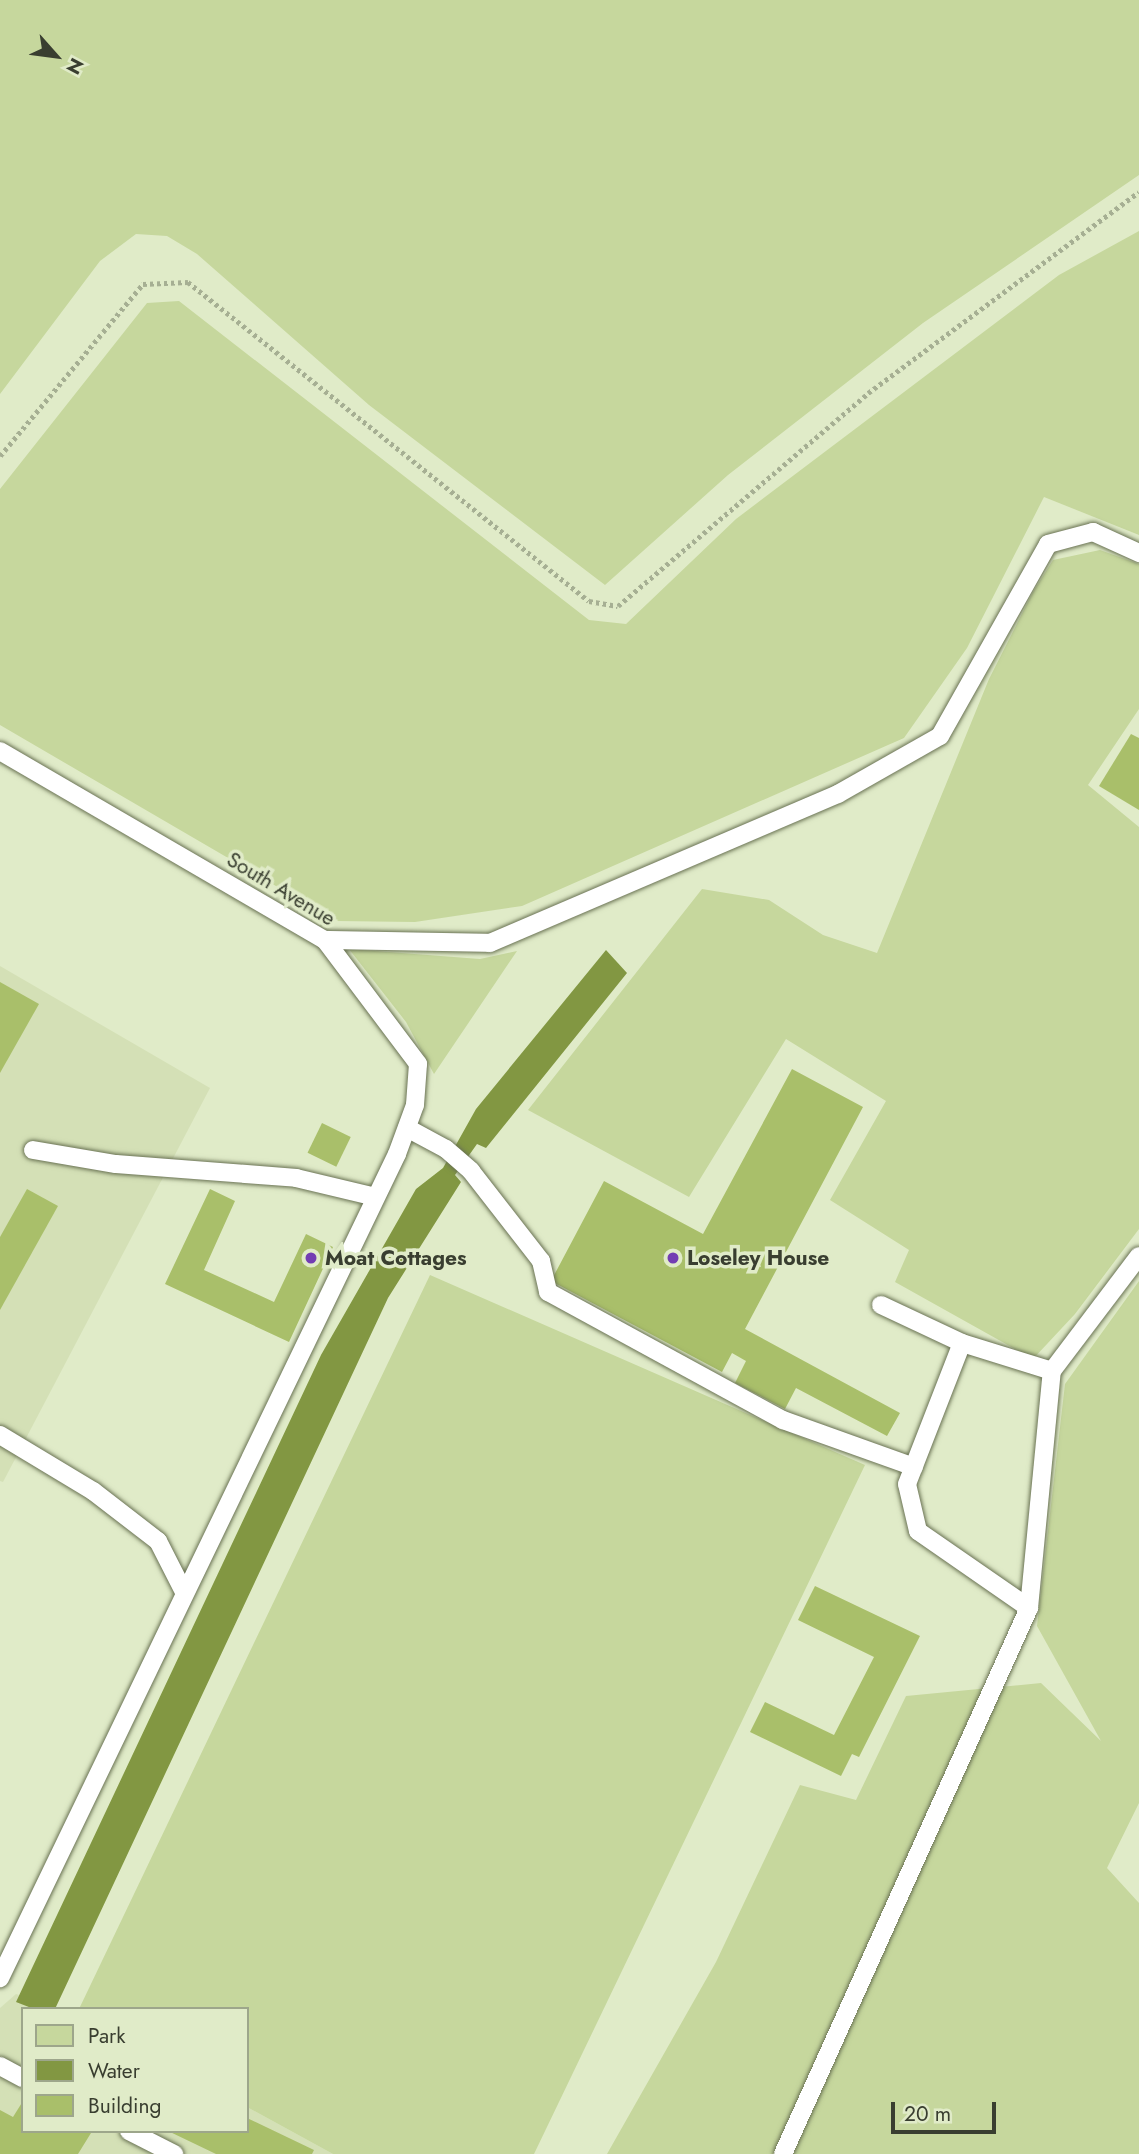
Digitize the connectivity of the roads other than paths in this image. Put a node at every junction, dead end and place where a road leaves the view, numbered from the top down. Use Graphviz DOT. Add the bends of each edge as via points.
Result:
graph roads {
  1 [pos="1139,553"];
  2 [pos="0,751"];
  3 [pos="325,940"];
  4 [pos="407,1128"];
  5 [pos="33,1150"];
  6 [pos="376,1197"];
  7 [pos="1139,1256"];
  8 [pos="881,1305"];
  9 [pos="962,1343"];
  10 [pos="1052,1371"];
  11 [pos="0,1435"];
  12 [pos="914,1467"];
  13 [pos="183,1590"];
  14 [pos="1029,1608"];
  15 [pos="0,1978"];
  16 [pos="0,2066"];
  17 [pos="21,2077"];
  18 [pos="133,2133"];
  19 [pos="174,2154"];
  20 [pos="783,2154"];
  1 -- 3 [label="lane" via="1093,532 1048,544 940,736 838,794 490,943"];
  2 -- 3 [label="lane, South Avenue"];
  3 -- 4 [label="lane, South Avenue" via="418,1064 415,1105"];
  4 -- 6 [label="lane, South Avenue"];
  4 -- 12 [label="lane" via="446,1149 471,1171 541,1261 548,1292 783,1420"];
  5 -- 6 [label="lane" via="116,1164 296,1178"];
  6 -- 13 [label="lane, South Avenue"];
  7 -- 10 [label="lane"];
  8 -- 9 [label="lane"];
  9 -- 10 [label="lane"];
  9 -- 12 [label="lane"];
  10 -- 14 [label="lane"];
  11 -- 13 [label="lane" via="93,1490 158,1541"];
  12 -- 14 [label="lane" via="907,1484 918,1531"];
  13 -- 15 [label="lane, South Avenue"];
  14 -- 20 [label="lane"];
  16 -- 17 [label="lane"];
  18 -- 19 [label="lane"];
}
